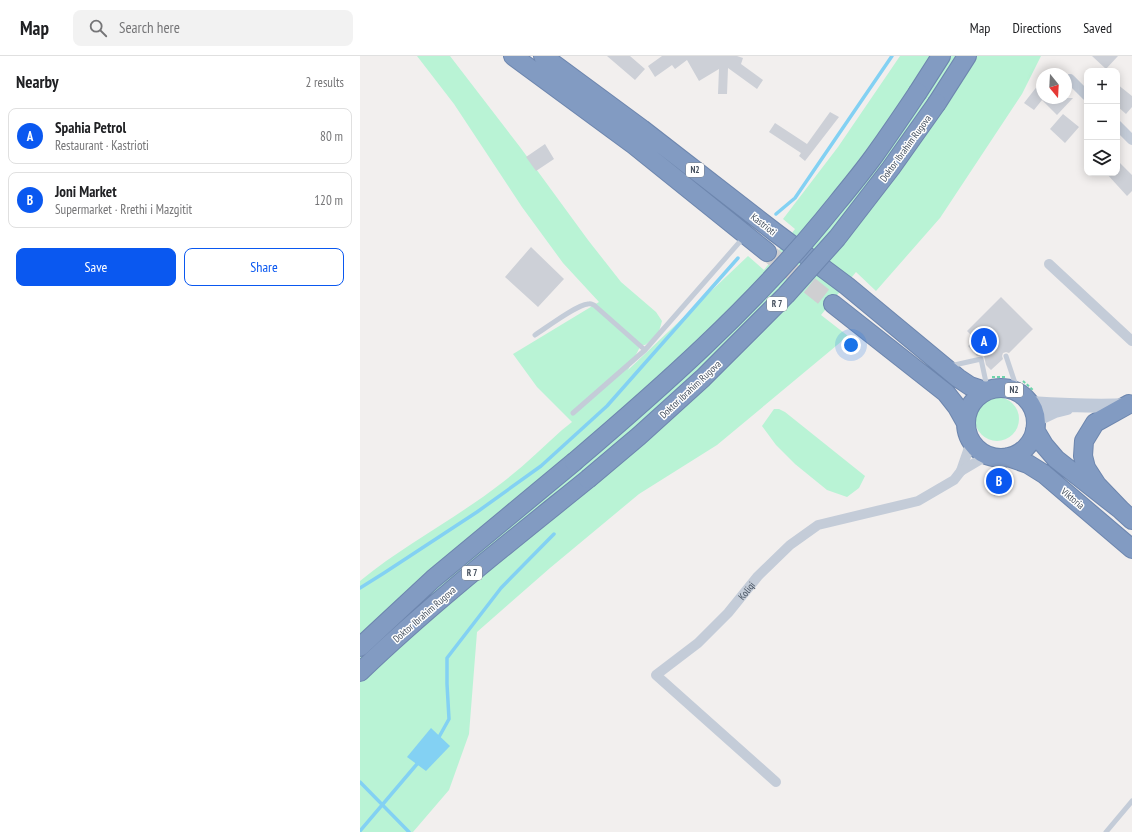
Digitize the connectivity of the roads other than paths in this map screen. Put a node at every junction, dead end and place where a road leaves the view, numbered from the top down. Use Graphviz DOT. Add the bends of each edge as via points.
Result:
graph roads {
  1 [pos="513,56"];
  2 [pos="543,56"];
  3 [pos="941,56"];
  4 [pos="967,56"];
  5 [pos="1072,81"];
  6 [pos="1084,93"];
  7 [pos="1120,128"];
  8 [pos="1132,140"];
  9 [pos="746,235"];
  10 [pos="767,252"];
  11 [pos="1049,264"];
  12 [pos="834,304"];
  13 [pos="535,335"];
  14 [pos="1132,341"];
  15 [pos="645,350"];
  16 [pos="1006,356"];
  17 [pos="945,367"];
  18 [pos="986,391"];
  19 [pos="1024,398"];
  20 [pos="1131,404"];
  21 [pos="1079,405"];
  22 [pos="573,413"];
  23 [pos="966,423"];
  24 [pos="1036,425"];
  25 [pos="972,442"];
  26 [pos="988,455"];
  27 [pos="1008,457"];
  28 [pos="961,472"];
  29 [pos="1127,515"];
  30 [pos="1132,549"];
  31 [pos="360,647"];
  32 [pos="360,672"];
  33 [pos="776,782"];
  34 [pos="1132,801"];
  35 [pos="1106,832"];
  1 -- 9 [label="highway, Kastrioti / N2" via="634,145"];
  2 -- 17 [label="highway, Kastrioti / N2" via="847,286"];
  3 -- 31 [label="highway, Doktor Ibrahim Rugova / R 7, bridge" via="874,157 823,221 781,268 683,366 574,462 433,579"];
  4 -- 32 [label="highway, Doktor Ibrahim Rugova / R 7, bridge" via="891,168 837,238 786,295 639,436 459,583"];
  5 -- 6 [label="street"];
  7 -- 8 [label="street"];
  9 -- 10 [label="highway, Kastrioti / N2"];
  9 -- 15 [label="lane"];
  11 -- 14 [label="street"];
  12 -- 23 [label="highway" via="946,393"];
  13 -- 15 [label="lane" via="572,310 590,304"];
  15 -- 22 [label="lane"];
  16 -- 19 [label="lane"];
  17 -- 18 [label="highway, Kastrioti / N2" via="970,386"];
  17 -- 18 [label="lane" via="981,359"];
  18 -- 19 [label="highway, N2" via="995,388 1011,389"];
  18 -- 23 [label="highway" via="971,404"];
  19 -- 21 [label="street"];
  19 -- 24 [label="highway, N2" via="1034,411"];
  20 -- 21 [label="street"];
  20 -- 29 [label="highway" via="1095,423 1084,441 1083,456 1086,468 1097,484"];
  21 -- 24 [label="street" via="1055,411"];
  23 -- 25 [label="highway" via="967,433"];
  24 -- 27 [label="highway" via="1026,448"];
  24 -- 29 [label="highway, Viktoria / N2" via="1044,445 1056,459"];
  25 -- 26 [label="highway"];
  25 -- 28 [label="street"];
  26 -- 27 [label="highway"];
  26 -- 28 [label="street, Koliqi"];
  27 -- 30 [label="highway, Viktoria" via="1028,464 1044,474"];
  28 -- 33 [label="street, Koliqi" via="954,480 918,502 818,525 790,545 758,576 728,613 698,643 656,675"];
  34 -- 35 [label="lane"];
}
